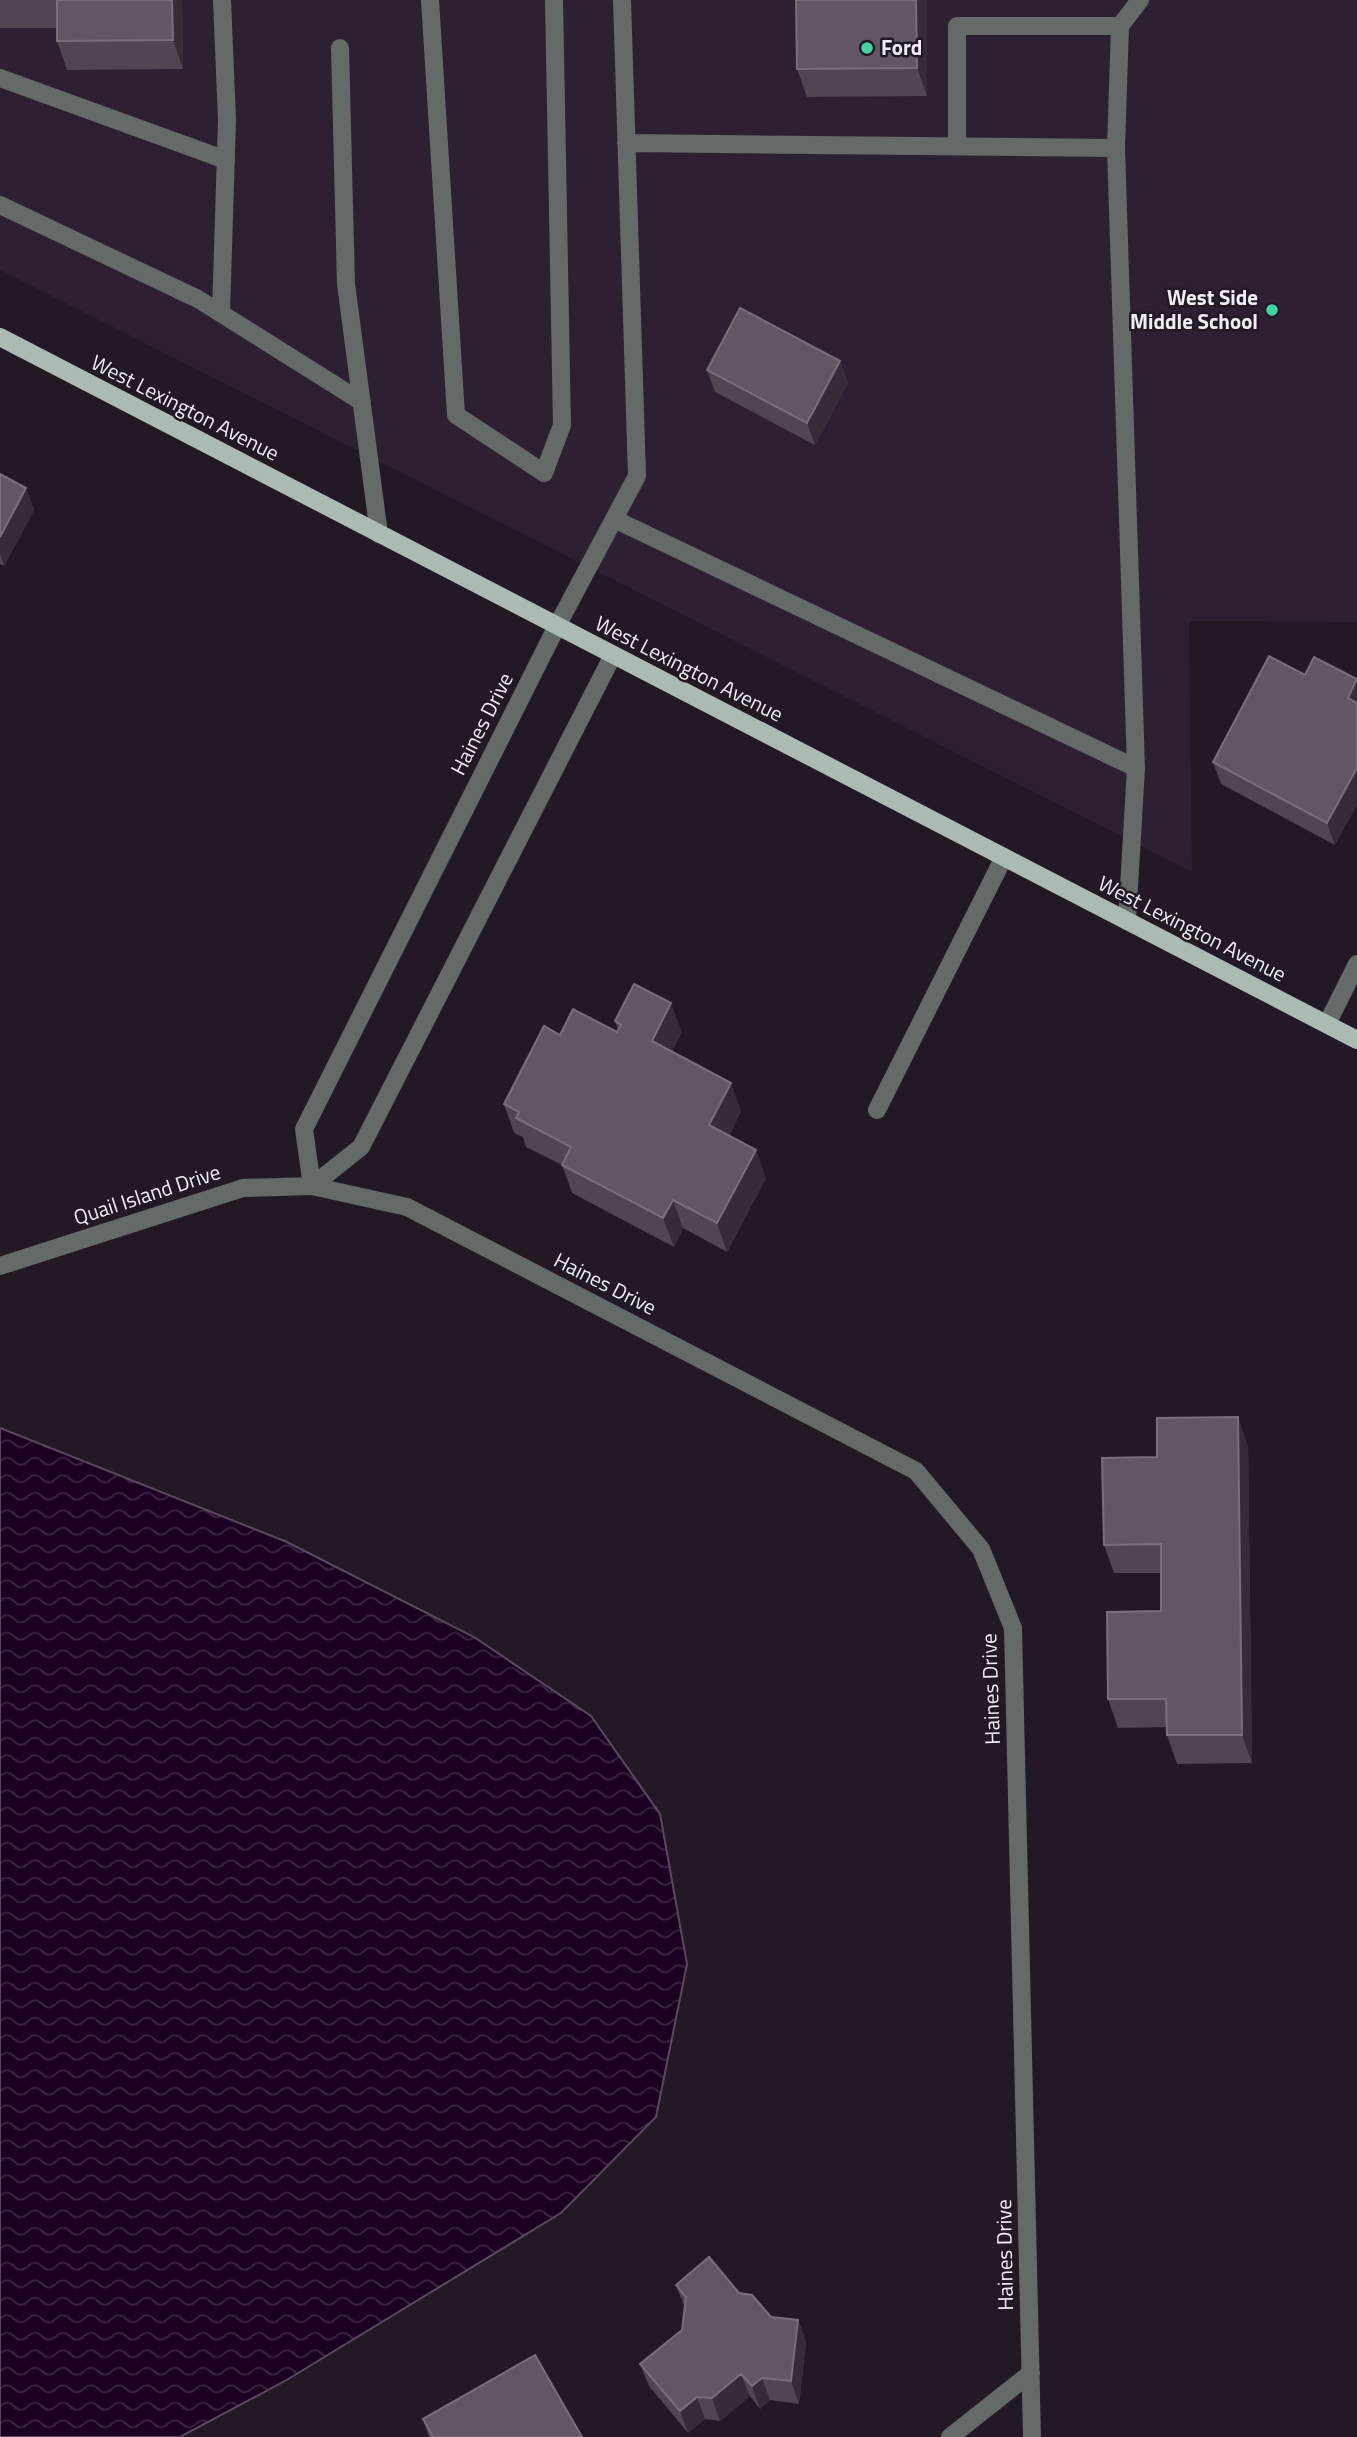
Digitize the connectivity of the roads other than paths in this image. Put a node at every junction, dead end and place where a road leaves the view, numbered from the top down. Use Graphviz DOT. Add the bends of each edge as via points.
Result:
graph roads {
  1 [pos="222,0"];
  2 [pos="430,0"];
  3 [pos="554,0"];
  4 [pos="622,0"];
  5 [pos="1140,0"];
  6 [pos="1120,26"];
  7 [pos="340,48"];
  8 [pos="0,78"];
  9 [pos="626,143"];
  10 [pos="957,146"];
  11 [pos="1116,148"];
  12 [pos="226,160"];
  13 [pos="0,205"];
  14 [pos="221,313"];
  15 [pos="0,337"];
  16 [pos="362,402"];
  17 [pos="614,519"];
  18 [pos="379,534"];
  19 [pos="557,626"];
  20 [pos="613,655"];
  21 [pos="1136,768"];
  22 [pos="1004,857"];
  23 [pos="1127,921"];
  24 [pos="1357,964"];
  25 [pos="1327,1024"];
  26 [pos="1357,1040"];
  27 [pos="877,1110"];
  28 [pos="312,1186"];
  29 [pos="0,1266"];
  30 [pos="1031,2372"];
  31 [pos="950,2437"];
  32 [pos="1032,2437"];
  1 -- 12 [label="street"];
  2 -- 3 [label="street" via="456,415 544,473 562,425"];
  4 -- 9 [label="street, Haines Drive"];
  5 -- 6 [label="street"];
  6 -- 10 [label="street" via="957,26"];
  6 -- 11 [label="street"];
  7 -- 16 [label="street" via="346,284"];
  8 -- 12 [label="street"];
  9 -- 10 [label="street"];
  9 -- 17 [label="street, Haines Drive" via="637,476"];
  10 -- 11 [label="street"];
  11 -- 21 [label="street"];
  12 -- 14 [label="street"];
  13 -- 14 [label="street"];
  14 -- 16 [label="street"];
  15 -- 18 [label="main road, West Lexington Avenue"];
  16 -- 18 [label="street"];
  17 -- 19 [label="street, Haines Drive"];
  17 -- 21 [label="street"];
  18 -- 19 [label="main road, West Lexington Avenue"];
  19 -- 20 [label="main road, West Lexington Avenue"];
  19 -- 28 [label="street, Haines Drive" via="304,1129"];
  20 -- 22 [label="main road, West Lexington Avenue"];
  20 -- 28 [label="street" via="361,1147"];
  21 -- 23 [label="street"];
  22 -- 23 [label="main road, West Lexington Avenue"];
  22 -- 27 [label="street"];
  23 -- 25 [label="main road, West Lexington Avenue"];
  24 -- 25 [label="street"];
  25 -- 26 [label="main road, West Lexington Avenue"];
  28 -- 29 [label="street, Quail Island Drive" via="243,1188"];
  28 -- 30 [label="street, Haines Drive" via="407,1207 916,1471 981,1549 1013,1628"];
  30 -- 31 [label="street"];
  30 -- 32 [label="street, Haines Drive"];
}
